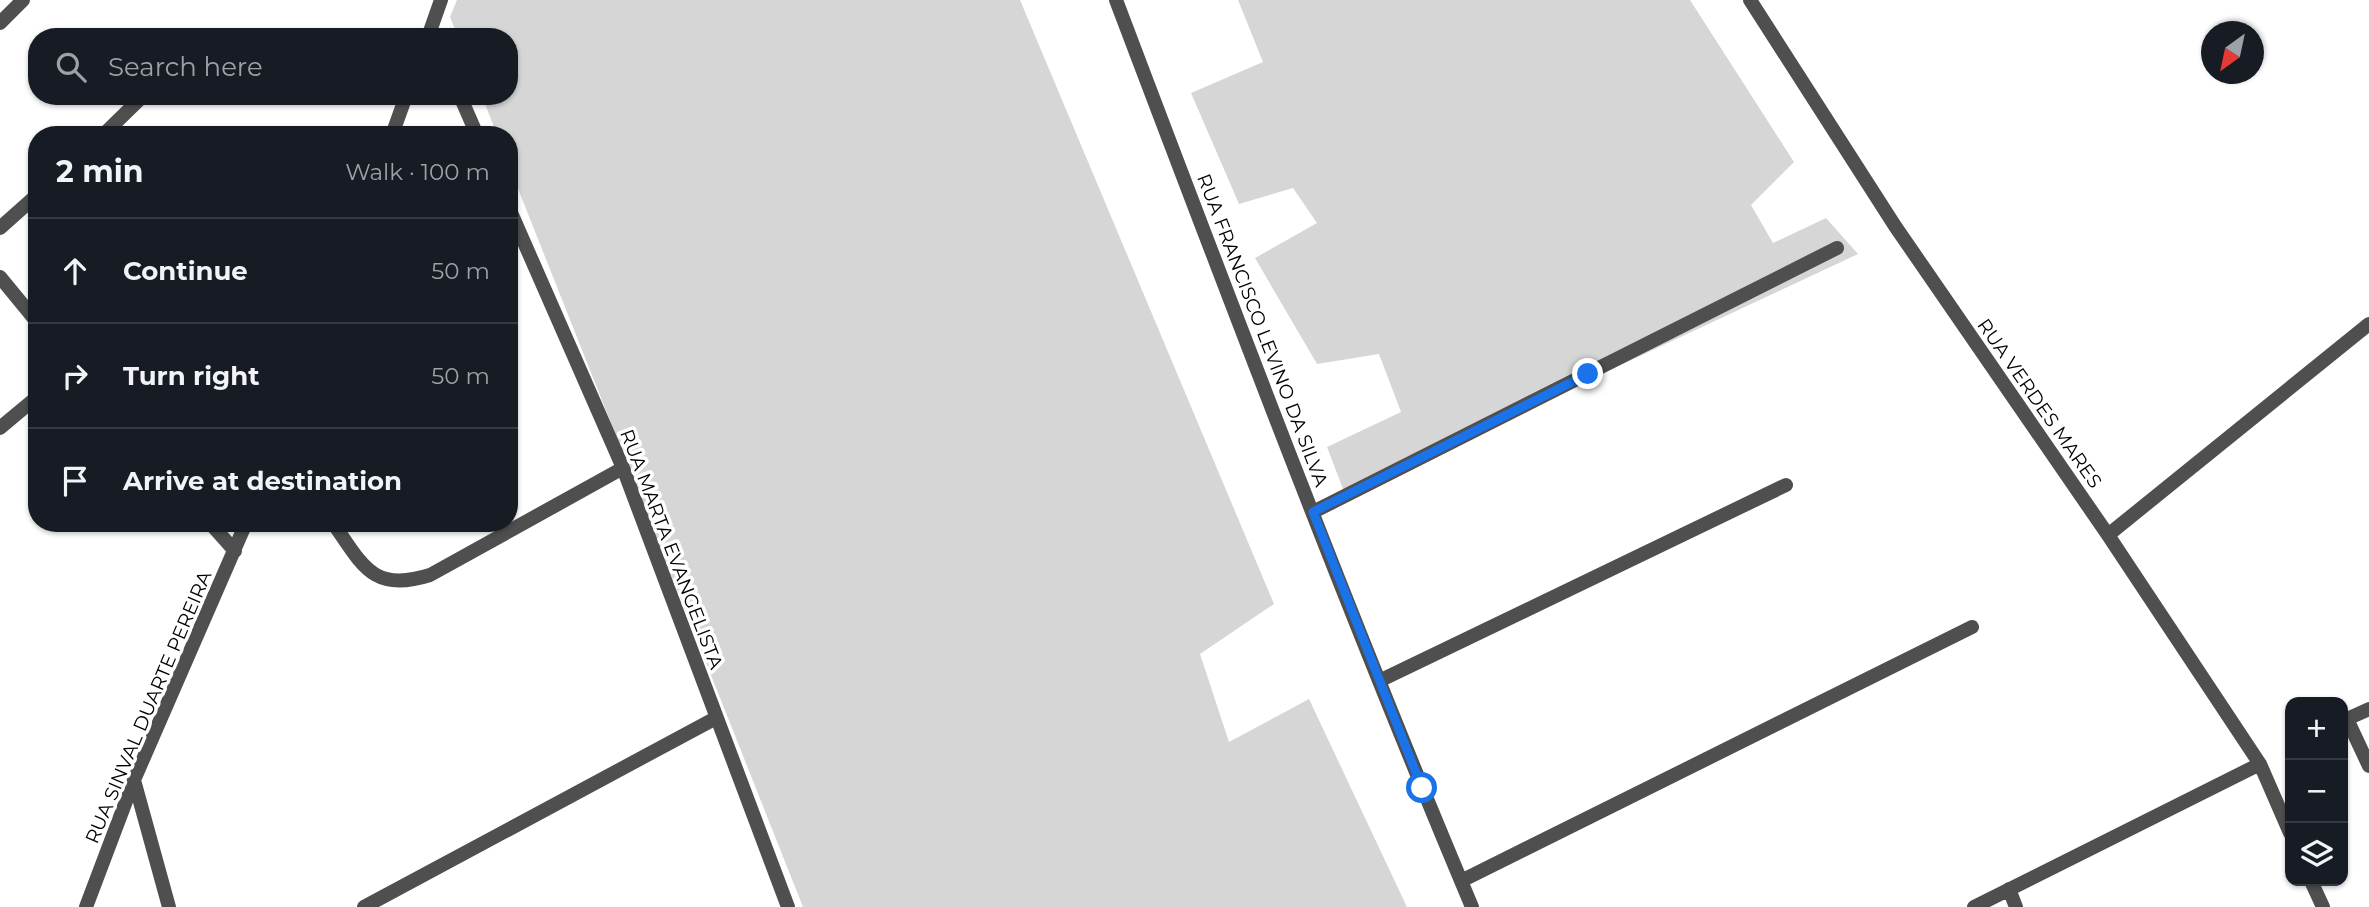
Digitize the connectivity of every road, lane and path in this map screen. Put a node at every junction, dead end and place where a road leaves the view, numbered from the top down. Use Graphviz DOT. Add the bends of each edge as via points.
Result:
graph roads {
  1 [pos="23,0"];
  2 [pos="441,0"];
  3 [pos="1115,0"];
  4 [pos="1750,0"];
  5 [pos="0,23"];
  6 [pos="433,28"];
  7 [pos="134,105"];
  8 [pos="403,105"];
  9 [pos="464,105"];
  10 [pos="112,126"];
  11 [pos="395,126"];
  12 [pos="473,126"];
  13 [pos="28,203"];
  14 [pos="0,228"];
  15 [pos="518,229"];
  16 [pos="1838,248"];
  17 [pos="0,277"];
  18 [pos="28,311"];
  19 [pos="2369,326"];
  20 [pos="28,405"];
  21 [pos="0,428"];
  22 [pos="623,468"];
  23 [pos="1786,485"];
  24 [pos="1313,512"];
  25 [pos="518,526"];
  26 [pos="218,532"];
  27 [pos="242,532"];
  28 [pos="339,532"];
  29 [pos="508,532"];
  30 [pos="2108,535"];
  31 [pos="234,551"];
  32 [pos="1972,627"];
  33 [pos="1379,681"];
  34 [pos="2369,709"];
  35 [pos="716,718"];
  36 [pos="2260,764"];
  37 [pos="2369,766"];
  38 [pos="134,780"];
  39 [pos="2286,823"];
  40 [pos="1461,881"];
  41 [pos="2313,886"];
  42 [pos="2009,889"];
  43 [pos="86,907"];
  44 [pos="169,907"];
  45 [pos="364,907"];
  46 [pos="788,907"];
  47 [pos="1472,907"];
  48 [pos="1974,907"];
  49 [pos="2016,907"];
  50 [pos="2323,907"];
  1 -- 5 [label="street"];
  2 -- 6 [label="street"];
  3 -- 24 [label="street, RUA FRANCISCO LEVINO DA SILVA"];
  4 -- 30 [label="street, RUA VERDES MARES" via="1895,226"];
  7 -- 10 [label="street"];
  8 -- 11 [label="street"];
  9 -- 12 [label="street"];
  13 -- 14 [label="street"];
  15 -- 22 [label="street, RUA MARTA EVANGELISTA"];
  16 -- 24 [label="street"];
  17 -- 18 [label="street"];
  19 -- 30 [label="street"];
  20 -- 21 [label="street"];
  22 -- 25 [label="street"];
  22 -- 35 [label="street, RUA MARTA EVANGELISTA"];
  23 -- 33 [label="street"];
  24 -- 33 [label="street, RUA FRANCISCO LEVINO DA SILVA"];
  26 -- 31 [label="street"];
  27 -- 31 [label="street, RUA SINVAL DUARTE PEREIRA"];
  28 -- 29 [label="street" via="375,576 388,581 430,575"];
  30 -- 36 [label="street, RUA VERDES MARES"];
  31 -- 38 [label="street, RUA SINVAL DUARTE PEREIRA"];
  32 -- 40 [label="street"];
  33 -- 40 [label="street, RUA FRANCISCO LEVINO DA SILVA"];
  34 -- 37 [label="street" via="2347,719"];
  35 -- 45 [label="street"];
  35 -- 46 [label="street, RUA MARTA EVANGELISTA"];
  36 -- 39 [label="street, RUA VERDES MARES"];
  36 -- 42 [label="street"];
  38 -- 43 [label="street, RUA SINVAL DUARTE PEREIRA"];
  38 -- 44 [label="street"];
  40 -- 47 [label="street, RUA FRANCISCO LEVINO DA SILVA"];
  41 -- 50 [label="street"];
  42 -- 48 [label="street"];
  42 -- 49 [label="street"];
}
